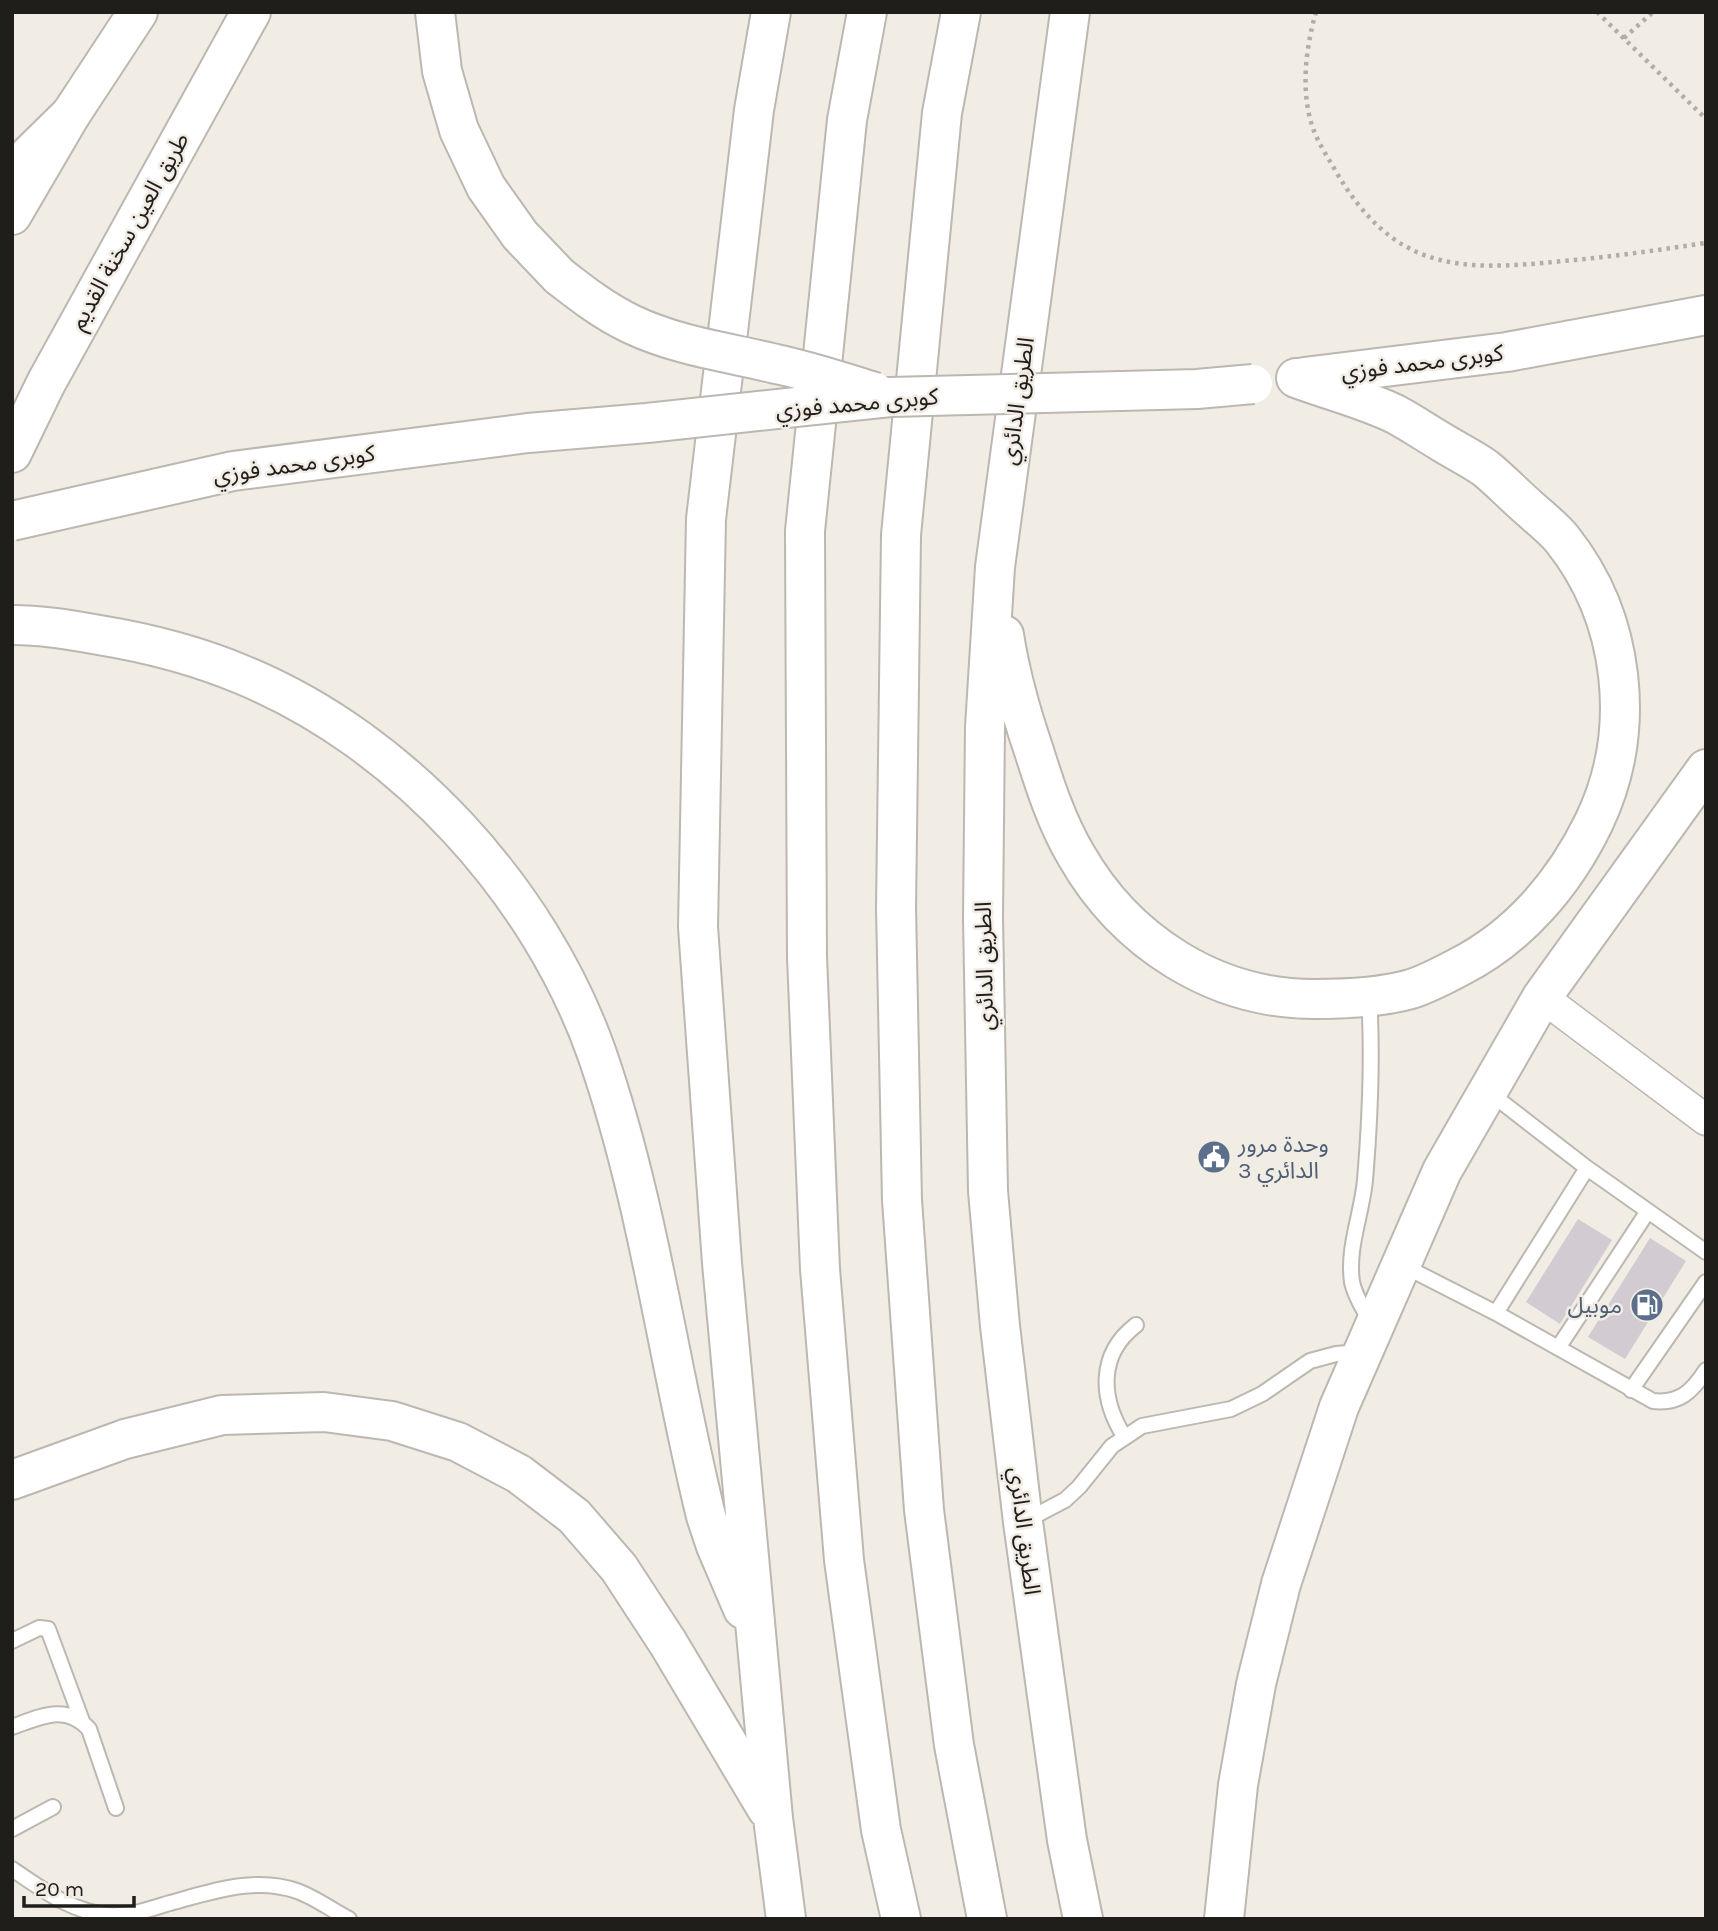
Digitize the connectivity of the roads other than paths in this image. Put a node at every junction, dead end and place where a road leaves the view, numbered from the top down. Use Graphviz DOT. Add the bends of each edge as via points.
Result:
graph roads {
  1 [pos="138,12"];
  2 [pos="251,12"];
  3 [pos="435,12"];
  4 [pos="771,12"];
  5 [pos="867,12"];
  6 [pos="961,12"];
  7 [pos="1072,15"];
  8 [pos="71,114"];
  9 [pos="12,172"];
  10 [pos="12,215"];
  11 [pos="1706,315"];
  12 [pos="1296,379"];
  13 [pos="890,397"];
  14 [pos="12,453"];
  15 [pos="12,521"];
  16 [pos="995,567"];
  17 [pos="12,625"];
  18 [pos="1706,769"];
  19 [pos="1369,995"];
  20 [pos="1542,998"];
  21 [pos="1488,1091"];
  22 [pos="1706,1120"];
  23 [pos="1587,1168"];
  24 [pos="1648,1210"];
  25 [pos="1706,1252"];
  26 [pos="1399,1264"];
  27 [pos="1706,1282"];
  28 [pos="1496,1313"];
  29 [pos="1136,1325"];
  30 [pos="1368,1339"];
  31 [pos="1558,1348"];
  32 [pos="1706,1370"];
  33 [pos="1631,1390"];
  34 [pos="1124,1436"];
  35 [pos="12,1480"];
  36 [pos="1023,1522"];
  37 [pos="755,1632"];
  38 [pos="12,1641"];
  39 [pos="82,1721"];
  40 [pos="12,1727"];
  41 [pos="53,1807"];
  42 [pos="116,1808"];
  43 [pos="773,1818"];
  44 [pos="12,1829"];
  45 [pos="12,1868"];
  46 [pos="349,1919"];
  47 [pos="786,1919"];
  48 [pos="901,1919"];
  49 [pos="988,1919"];
  50 [pos="1083,1919"];
  51 [pos="1224,1919"];
  1 -- 8 [label="main road"];
  2 -- 14 [label="main road, طريق العين سخنة القديم"];
  3 -- 13 [label="main road, bridge" via="442,71 459,130 485,187 520,235 559,276 599,307 670,339"];
  4 -- 37 [label="main road" via="754,110 706,519 698,927"];
  5 -- 48 [label="main road" via="847,120 805,531 807,957 820,1269 845,1560 881,1830"];
  6 -- 49 [label="main road" via="942,113 901,535 895,908 902,1199 924,1510 954,1745"];
  7 -- 16 [label="main road, الطريق الدائري"];
  8 -- 9 [label="main road"];
  8 -- 10 [label="main road"];
  11 -- 12 [label="main road, كوبرى محمد فوزي" via="1507,352"];
  12 -- 13 [label="main road, كوبرى محمد فوزي, bridge" via="1197,389"];
  12 -- 19 [label="main road" via="1394,414 1483,467 1560,537 1586,573 1616,657 1619,747 1604,801 1580,851 1548,897 1508,935 1462,966 1410,989"];
  13 -- 15 [label="main road, كوبرى محمد فوزي, bridge" via="528,433 233,471"];
  16 -- 19 [label="main road" via="1021,713 1045,784 1074,852 1120,916 1150,943 1220,981 1297,999"];
  16 -- 36 [label="main road, الطريق الدائري" via="985,727 988,1191"];
  17 -- 37 [label="main road" via="43,625 143,643 243,675 302,705 410,781 458,827 501,878 538,932 596,1052 634,1176 706,1516 727,1575"];
  18 -- 20 [label="main road"];
  19 -- 30 [label="lane" via="1365,1181 1351,1263"];
  20 -- 21 [label="main road"];
  20 -- 22 [label="street"];
  21 -- 23 [label="lane"];
  21 -- 26 [label="main road" via="1441,1171"];
  23 -- 24 [label="lane"];
  23 -- 28 [label="lane"];
  24 -- 25 [label="lane"];
  24 -- 31 [label="lane"];
  26 -- 28 [label="lane"];
  26 -- 30 [label="main road"];
  27 -- 33 [label="lane"];
  28 -- 31 [label="lane"];
  29 -- 34 [label="lane" via="1119,1340 1107,1372 1109,1406"];
  30 -- 34 [label="lane" via="1310,1361 1231,1409 1142,1426"];
  30 -- 51 [label="main road" via="1311,1486 1256,1684 1238,1786"];
  31 -- 33 [label="lane"];
  32 -- 33 [label="lane" via="1678,1400 1653,1401"];
  34 -- 36 [label="lane" via="1072,1494"];
  35 -- 43 [label="main road" via="125,1439 222,1415 324,1412 393,1421 458,1441 519,1474 574,1517 619,1568"];
  36 -- 50 [label="main road, الطريق الدائري" via="1067,1840"];
  37 -- 43 [label="main road"];
  38 -- 39 [label="lane" via="39,1628 48,1629"];
  39 -- 40 [label="lane" via="63,1713"];
  39 -- 42 [label="lane" via="89,1729"];
  41 -- 44 [label="lane"];
  43 -- 47 [label="main road"];
  45 -- 46 [label="lane" via="72,1906 108,1915 131,1914 247,1885 296,1891"];
}
